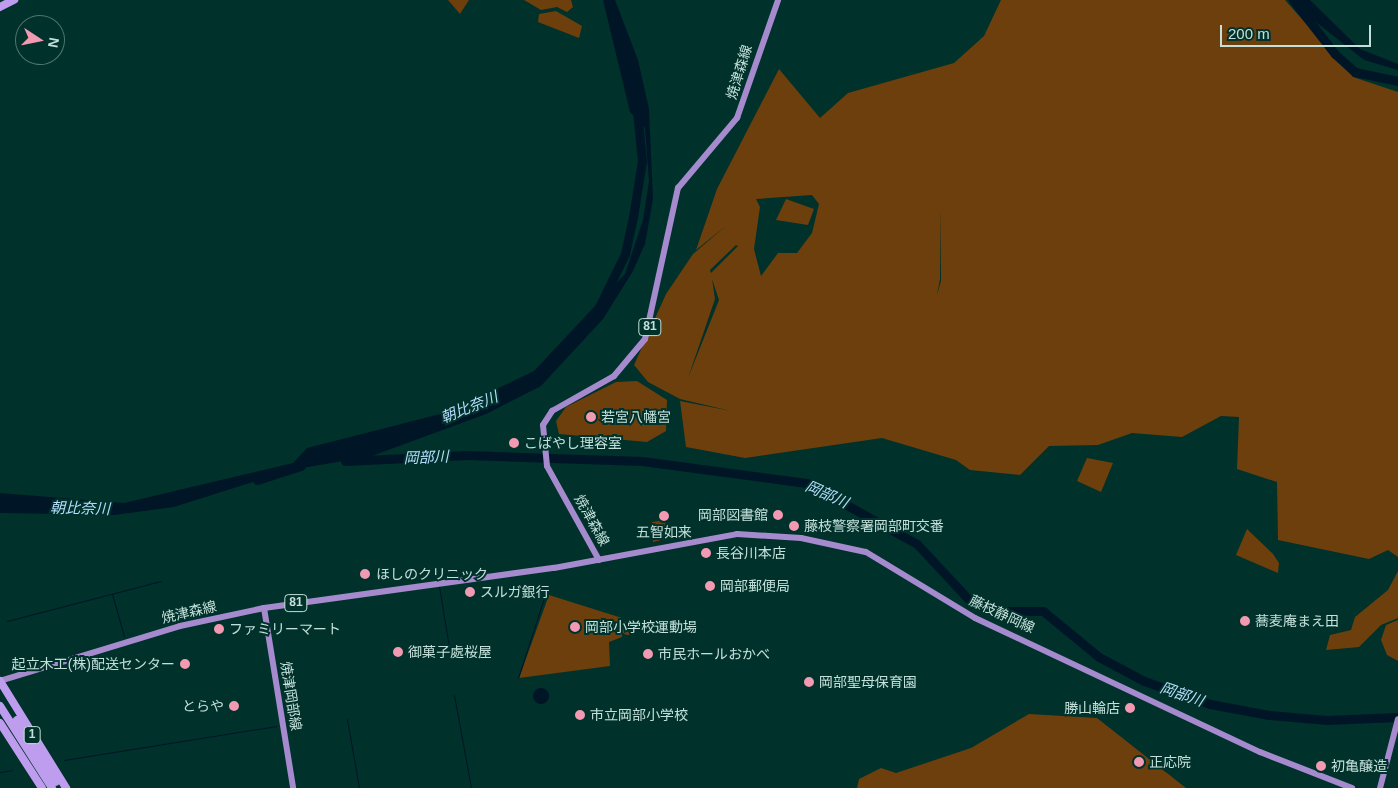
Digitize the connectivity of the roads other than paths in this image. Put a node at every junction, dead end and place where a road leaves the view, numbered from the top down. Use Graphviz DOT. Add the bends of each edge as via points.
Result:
graph roads {
  1 [pos="14,0"];
  2 [pos="778,0"];
  3 [pos="0,7"];
  4 [pos="599,560"];
  5 [pos="264,608"];
  6 [pos="0,681"];
  7 [pos="0,690"];
  8 [pos="3,703"];
  9 [pos="1397,721"];
  10 [pos="0,723"];
  11 [pos="42,788"];
  12 [pos="52,788"];
  13 [pos="61,788"];
  14 [pos="66,788"];
  15 [pos="293,788"];
  16 [pos="1352,788"];
  17 [pos="1380,788"];
  1 -- 3 [label="highway"];
  2 -- 4 [label="main road, 焼津森線 / 81" via="736,118 678,188 645,339 614,376 552,410 543,425 542,447 546,461"];
  4 -- 5 [label="main road, 焼津森線 / 81"];
  4 -- 16 [label="main road, 藤枝静岡線" via="737,534 801,538 857,548 975,618 1260,752"];
  5 -- 6 [label="main road, 焼津森線 / 81" via="180,626"];
  5 -- 15 [label="main road, 焼津岡部線"];
  6 -- 14 [label="highway, 1"];
  7 -- 8 [label="highway, 1"];
  8 -- 12 [label="highway, 1"];
  8 -- 13 [label="highway, 1"];
  9 -- 17 [label="main road"];
  10 -- 11 [label="highway, 1"];
}
